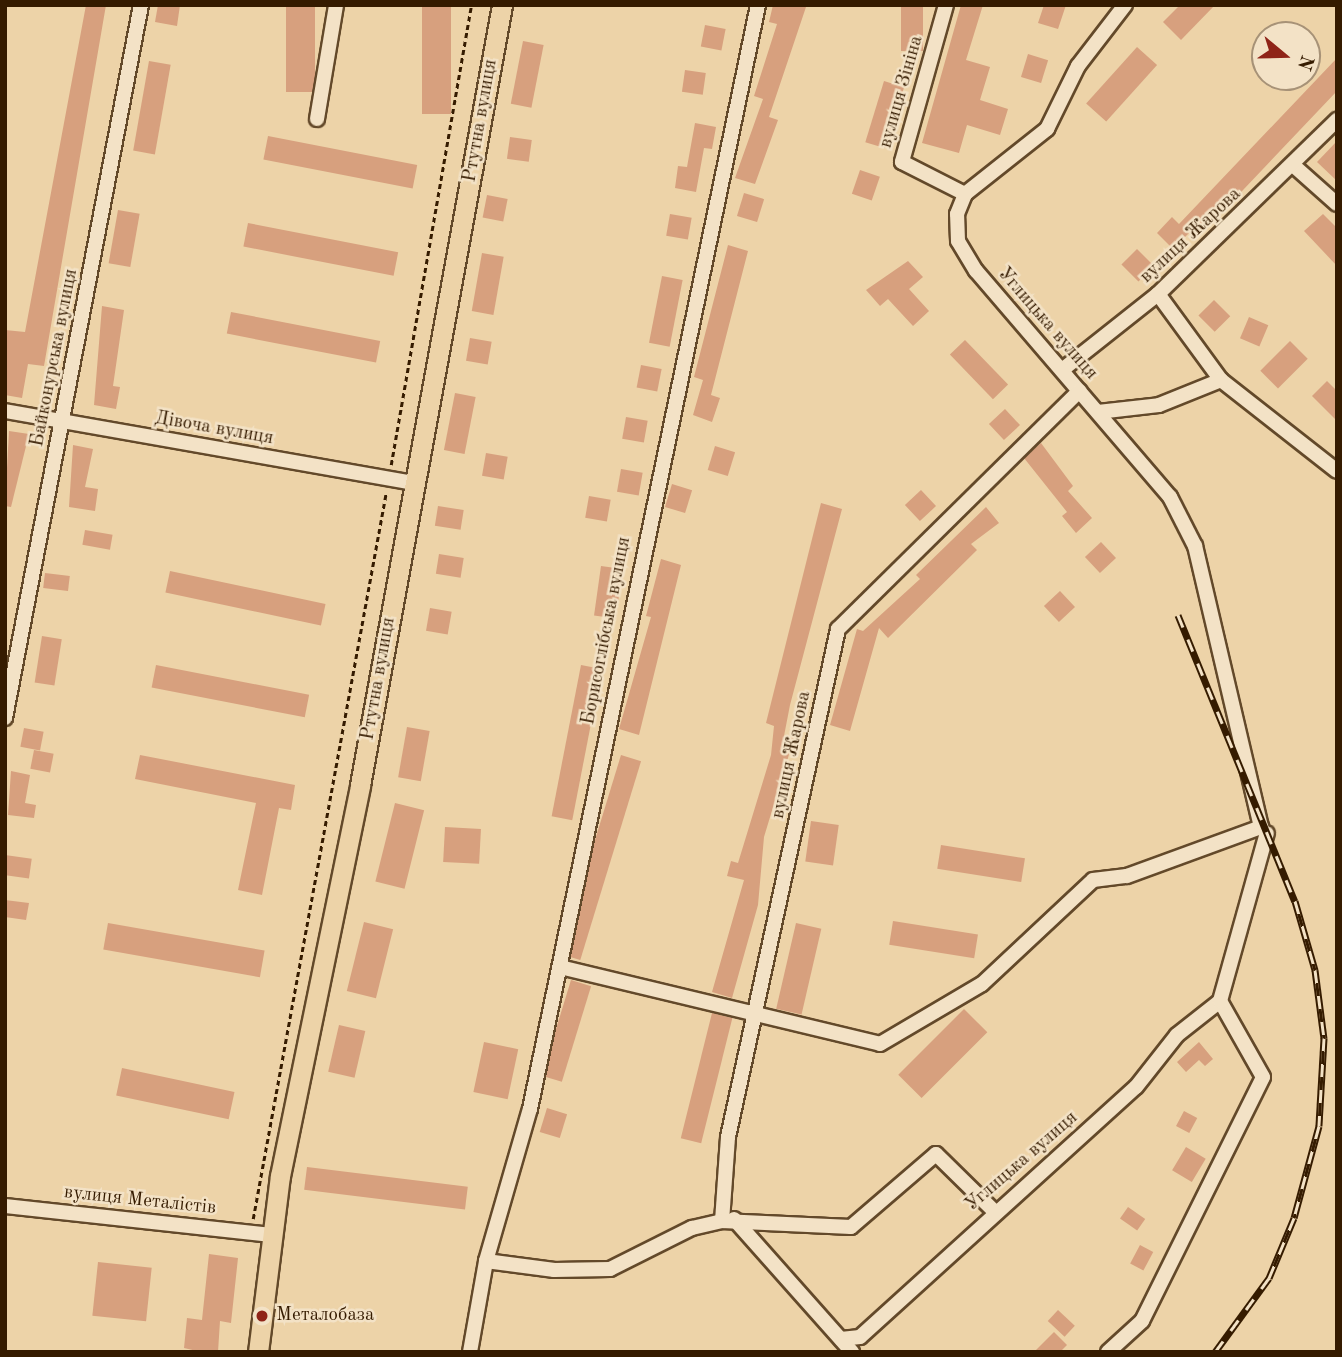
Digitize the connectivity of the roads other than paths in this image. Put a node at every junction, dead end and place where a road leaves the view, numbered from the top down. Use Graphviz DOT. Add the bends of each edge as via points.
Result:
graph roads {
  1 [pos="141,5"];
  2 [pos="336,5"];
  3 [pos="502,5"];
  4 [pos="758,5"];
  5 [pos="946,5"];
  6 [pos="1125,5"];
  7 [pos="317,119"];
  8 [pos="1337,120"];
  9 [pos="1294,166"];
  10 [pos="965,194"];
  11 [pos="1337,204"];
  12 [pos="1158,294"];
  13 [pos="1062,370"];
  14 [pos="1221,380"];
  15 [pos="1079,391"];
  16 [pos="5,411"];
  17 [pos="1098,412"];
  18 [pos="63,422"];
  19 [pos="1337,471"];
  20 [pos="415,483"];
  21 [pos="5,718"];
  22 [pos="1267,833"];
  23 [pos="560,967"];
  24 [pos="1220,1000"];
  25 [pos="755,1014"];
  26 [pos="5,1206"];
  27 [pos="994,1211"];
  28 [pos="728,1220"];
  29 [pos="261,1234"];
  30 [pos="486,1261"];
  31 [pos="841,1339"];
  32 [pos="258,1352"];
  33 [pos="470,1352"];
  34 [pos="852,1352"];
  35 [pos="1108,1352"];
  1 -- 18 [label="street, Байконурська вулиця"];
  2 -- 7 [label="street"];
  3 -- 20 [label="main road, Ртутна вулиця"];
  4 -- 23 [label="street, Борисоглібська вулиця"];
  5 -- 10 [label="street, вулиця Зініна" via="902,162"];
  6 -- 10 [label="street" via="1078,66 1046,129"];
  8 -- 9 [label="street, вулиця Жарова"];
  9 -- 11 [label="street"];
  9 -- 12 [label="street, вулиця Жарова"];
  10 -- 13 [label="street, Углицька вулиця" via="957,214 958,241 976,271"];
  12 -- 13 [label="street, вулиця Жарова"];
  12 -- 14 [label="street"];
  13 -- 15 [label="street, Углицька вулиця"];
  14 -- 17 [label="street" via="1159,405"];
  14 -- 19 [label="street"];
  15 -- 17 [label="street, Углицька вулиця"];
  15 -- 25 [label="street, вулиця Жарова" via="838,629"];
  16 -- 18 [label="street, Дівоча вулиця"];
  17 -- 25 [label="street, Углицька вулиця" via="1170,497 1195,546 1261,827 1127,876 1093,880 982,984 880,1044"];
  18 -- 20 [label="street, Дівоча вулиця"];
  18 -- 21 [label="street, Байконурська вулиця"];
  20 -- 29 [label="main road, Ртутна вулиця"];
  22 -- 24 [label="street"];
  23 -- 25 [label="street"];
  23 -- 30 [label="street, Борисоглібська вулиця" via="530,1109"];
  24 -- 27 [label="street, Углицька вулиця" via="1177,1035 1136,1087"];
  24 -- 35 [label="street" via="1263,1077 1142,1321"];
  25 -- 28 [label="street, вулиця Жарова" via="728,1137"];
  26 -- 29 [label="street, вулиця Металістів"];
  27 -- 28 [label="street" via="936,1154 851,1227"];
  27 -- 31 [label="street, Углицька вулиця" via="860,1337"];
  28 -- 30 [label="street" via="692,1228 610,1269 554,1270"];
  28 -- 31 [label="street"];
  29 -- 32 [label="main road, Ртутна вулиця"];
  30 -- 33 [label="street, Борисоглібська вулиця"];
  31 -- 34 [label="street"];
}
